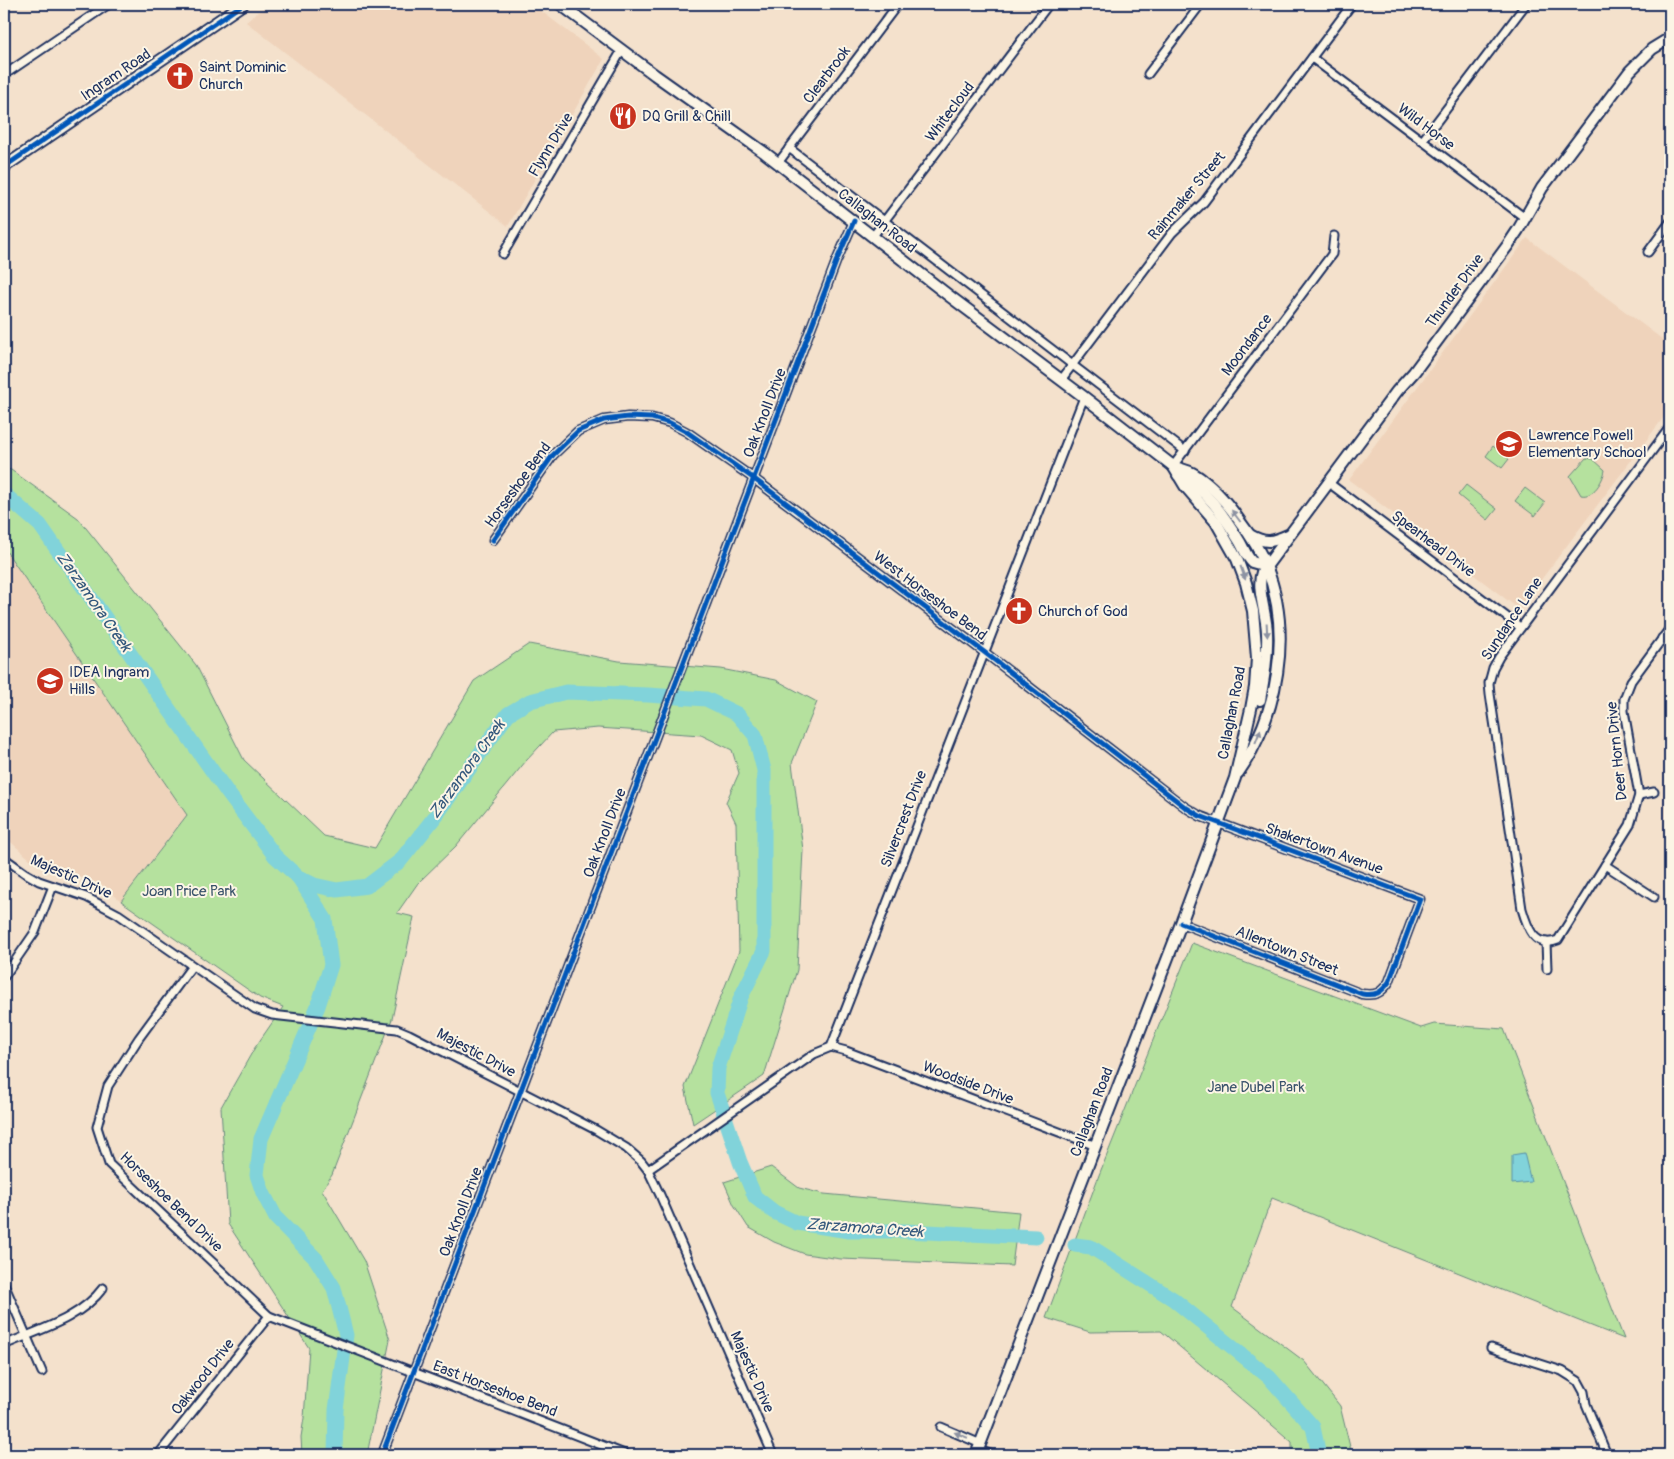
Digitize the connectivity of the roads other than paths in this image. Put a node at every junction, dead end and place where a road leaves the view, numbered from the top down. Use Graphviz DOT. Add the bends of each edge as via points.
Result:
graph roads {
  1 [pos="109,4"];
  2 [pos="243,4"];
  3 [pos="560,4"];
  4 [pos="898,4"];
  5 [pos="1049,4"];
  6 [pos="1201,4"];
  7 [pos="1350,4"];
  8 [pos="1526,4"];
  9 [pos="1670,38"];
  10 [pos="622,50"];
  11 [pos="1312,58"];
  12 [pos="1148,74"];
  13 [pos="4,75"];
  14 [pos="1422,141"];
  15 [pos="789,148"];
  16 [pos="778,163"];
  17 [pos="4,167"];
  18 [pos="1525,218"];
  19 [pos="854,221"];
  20 [pos="884,222"];
  21 [pos="1670,222"];
  22 [pos="873,236"];
  23 [pos="1334,236"];
  24 [pos="1648,252"];
  25 [pos="503,254"];
  26 [pos="1074,365"];
  27 [pos="1061,380"];
  28 [pos="1084,397"];
  29 [pos="615,418"];
  30 [pos="1670,427"];
  31 [pos="1185,451"];
  32 [pos="1175,471"];
  33 [pos="753,478"];
  34 [pos="1329,483"];
  35 [pos="1249,535"];
  36 [pos="1289,535"];
  37 [pos="493,540"];
  38 [pos="1266,566"];
  39 [pos="1520,627"];
  40 [pos="1670,628"];
  41 [pos="1662,638"];
  42 [pos="1670,644"];
  43 [pos="984,652"];
  44 [pos="1241,750"];
  45 [pos="1235,778"];
  46 [pos="1654,792"];
  47 [pos="1638,795"];
  48 [pos="1218,823"];
  49 [pos="4,858"];
  50 [pos="1605,865"];
  51 [pos="53,886"];
  52 [pos="1654,897"];
  53 [pos="1181,923"];
  54 [pos="1546,942"];
  55 [pos="192,966"];
  56 [pos="1547,969"];
  57 [pos="4,977"];
  58 [pos="1384,989"];
  59 [pos="831,1047"];
  60 [pos="520,1092"];
  61 [pos="1096,1146"];
  62 [pos="648,1170"];
  63 [pos="4,1284"];
  64 [pos="103,1288"];
  65 [pos="268,1316"];
  66 [pos="26,1336"];
  67 [pos="4,1345"];
  68 [pos="1491,1348"];
  69 [pos="42,1372"];
  70 [pos="413,1372"];
  71 [pos="941,1427"];
  72 [pos="978,1450"];
  73 [pos="158,1455"];
  74 [pos="382,1455"];
  75 [pos="627,1455"];
  76 [pos="773,1455"];
  77 [pos="993,1455"];
  78 [pos="1607,1455"];
  1 -- 13 [label="street"];
  2 -- 17 [label="main road, Ingram Road"];
  3 -- 10 [label="main road, Callaghan Road"];
  4 -- 15 [label="street, Clearbrook"];
  5 -- 20 [label="street, Whitecloud"];
  6 -- 12 [label="street"];
  7 -- 11 [label="street, Rainmaker Street"];
  8 -- 14 [label="street"];
  9 -- 18 [label="main road, Thunder Drive" via="1652,49 1630,70 1542,188"];
  10 -- 16 [label="main road, Callaghan Road"];
  10 -- 25 [label="street, Flynn Drive"];
  11 -- 14 [label="street, Wild Horse"];
  11 -- 26 [label="street, Rainmaker Street" via="1204,202 1172,234"];
  14 -- 18 [label="street, Wild Horse"];
  15 -- 16 [label="street, Clearbrook"];
  15 -- 20 [label="street, Callaghan Road"];
  16 -- 19 [label="main road, Callaghan Road"];
  18 -- 34 [label="main road, Thunder Drive"];
  19 -- 22 [label="main road, Callaghan Road"];
  19 -- 33 [label="street, Oak Knoll Drive"];
  20 -- 22 [label="street, Whitecloud"];
  20 -- 26 [label="street, Callaghan Road"];
  21 -- 24 [label="street"];
  22 -- 27 [label="main road, Callaghan Road"];
  23 -- 31 [label="street, Moondance" via="1332,254"];
  26 -- 27 [label="street, Rainmaker Street"];
  26 -- 31 [label="street, Callaghan Road"];
  27 -- 28 [label="main road, Callaghan Road"];
  28 -- 32 [label="main road, Callaghan Road"];
  28 -- 43 [label="street, Silvercrest Drive"];
  29 -- 33 [label="street, West Horseshoe Bend" via="639,416 670,423"];
  29 -- 37 [label="street, Horseshoe Bend" via="578,431 553,455"];
  30 -- 39 [label="street, Sundance Lane"];
  31 -- 32 [label="street, Moondance"];
  35 -- 32 [label="main road, Callaghan Road, one-way" via="1236,515 1193,473"];
  32 -- 38 [label="main road" via="1213,504 1252,562"];
  32 -- 44 [label="main road, Callaghan Road, one-way" via="1229,543 1250,597 1258,658"];
  33 -- 43 [label="street, West Horseshoe Bend"];
  33 -- 60 [label="street, Oak Knoll Drive"];
  34 -- 36 [label="main road, Thunder Drive"];
  34 -- 39 [label="street, Spearhead Drive"];
  35 -- 36 [label="main road" via="1268,542"];
  35 -- 38 [label="main road, Callaghan Road"];
  36 -- 38 [label="main road, Thunder Drive"];
  38 -- 44 [label="main road, one-way" via="1259,580 1268,633 1266,666 1255,722"];
  45 -- 38 [label="main road, Callaghan Road, one-way" via="1251,754 1270,704 1278,670 1278,616"];
  39 -- 54 [label="street, Sundance Lane" via="1493,668 1489,683 1522,909 1532,935"];
  40 -- 41 [label="street, Deer Horn Drive"];
  41 -- 42 [label="street"];
  41 -- 47 [label="street, Deer Horn Drive" via="1631,681 1624,699"];
  43 -- 48 [label="street, West Horseshoe Bend" via="1185,807"];
  43 -- 59 [label="street, Silvercrest Drive"];
  44 -- 45 [label="main road, Callaghan Road"];
  45 -- 48 [label="main road, Callaghan Road"];
  46 -- 47 [label="street"];
  47 -- 50 [label="street, Deer Horn Drive" via="1630,825"];
  48 -- 53 [label="main road, Callaghan Road"];
  48 -- 58 [label="street, Shakertown Avenue" via="1420,899"];
  49 -- 51 [label="street, Majestic Drive" via="25,873"];
  50 -- 52 [label="street"];
  50 -- 54 [label="street, Deer Horn Drive" via="1558,940"];
  51 -- 55 [label="street, Majestic Drive" via="102,905"];
  51 -- 57 [label="street" via="35,932"];
  53 -- 58 [label="street, Allentown Street" via="1362,994 1371,996"];
  53 -- 61 [label="main road, Callaghan Road"];
  54 -- 56 [label="street"];
  55 -- 60 [label="street, Majestic Drive" via="255,1009 272,1015 390,1027"];
  55 -- 65 [label="street, Horseshoe Bend Drive" via="108,1086 97,1127 109,1164"];
  59 -- 61 [label="street, Woodside Drive"];
  59 -- 62 [label="street" via="814,1054"];
  60 -- 62 [label="street, Majestic Drive" via="610,1138 626,1148"];
  60 -- 70 [label="street, Oak Knoll Drive"];
  61 -- 72 [label="main road, Callaghan Road"];
  62 -- 76 [label="street, Majestic Drive"];
  63 -- 66 [label="street"];
  64 -- 66 [label="street" via="79,1312"];
  65 -- 70 [label="street, East Horseshoe Bend"];
  65 -- 73 [label="street, Oakwood Drive"];
  66 -- 67 [label="street"];
  66 -- 69 [label="street"];
  68 -- 78 [label="street" via="1562,1371 1578,1381"];
  70 -- 74 [label="street, Oak Knoll Drive"];
  70 -- 75 [label="street, East Horseshoe Bend"];
  72 -- 71 [label="street, one-way"];
  72 -- 77 [label="street"];
}
